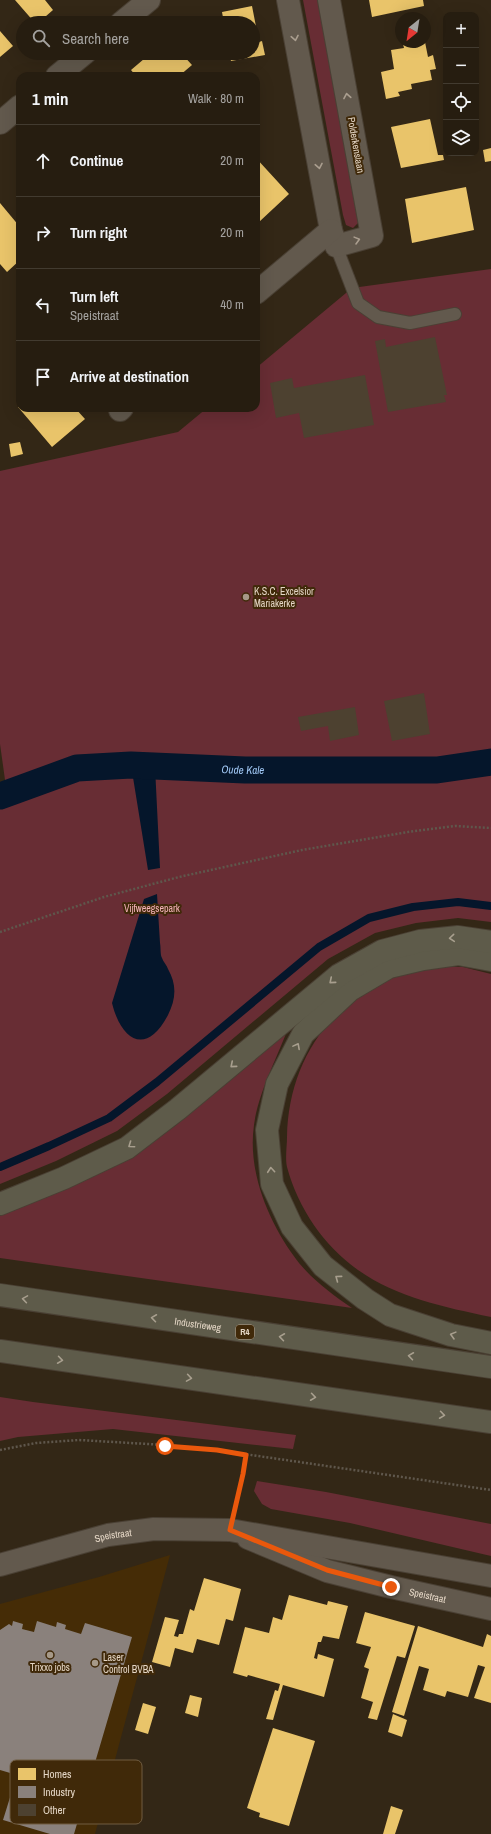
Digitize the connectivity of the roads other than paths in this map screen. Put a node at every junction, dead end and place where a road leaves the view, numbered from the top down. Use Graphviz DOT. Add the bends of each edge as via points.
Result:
graph roads {
  1 [pos="149,0"];
  2 [pos="288,0"];
  3 [pos="330,0"];
  4 [pos="130,16"];
  5 [pos="76,60"];
  6 [pos="62,72"];
  7 [pos="16,109"];
  8 [pos="0,123"];
  9 [pos="333,238"];
  10 [pos="260,291"];
  11 [pos="455,314"];
  12 [pos="491,942"];
  13 [pos="491,960"];
  14 [pos="0,1204"];
  15 [pos="0,1295"];
  16 [pos="491,1344"];
  17 [pos="0,1351"];
  18 [pos="22,1354"];
  19 [pos="0,1356"];
  20 [pos="491,1367"];
  21 [pos="491,1422"];
  22 [pos="230,1530"];
  23 [pos="0,1566"];
  24 [pos="491,1576"];
  25 [pos="491,1609"];
  1 -- 4 [label="street"];
  2 -- 9 [label="street, one-way"];
  9 -- 3 [label="street, Polderkenslaan, one-way" via="372,236"];
  5 -- 6 [label="street"];
  7 -- 8 [label="street"];
  9 -- 10 [label="street, Polderkenslaan"];
  9 -- 11 [label="lane" via="358,303 378,317 410,323"];
  12 -- 14 [label="highway, one-way" via="458,937 382,951 340,975 128,1148"];
  16 -- 13 [label="highway, one-way" via="452,1335 390,1315 323,1266 292,1227 272,1184 268,1130 277,1084 303,1034 350,990 389,967 423,959 458,954"];
  20 -- 15 [label="highway, Industrieweg / R4, one-way"];
  17 -- 18 [label="highway"];
  18 -- 19 [label="highway"];
  18 -- 21 [label="highway, one-way"];
  22 -- 23 [label="street, Speistraat" via="154,1529 108,1535"];
  22 -- 24 [label="street, Speistraat"];
  22 -- 25 [label="street, Speistraat" via="327,1570"];
}
